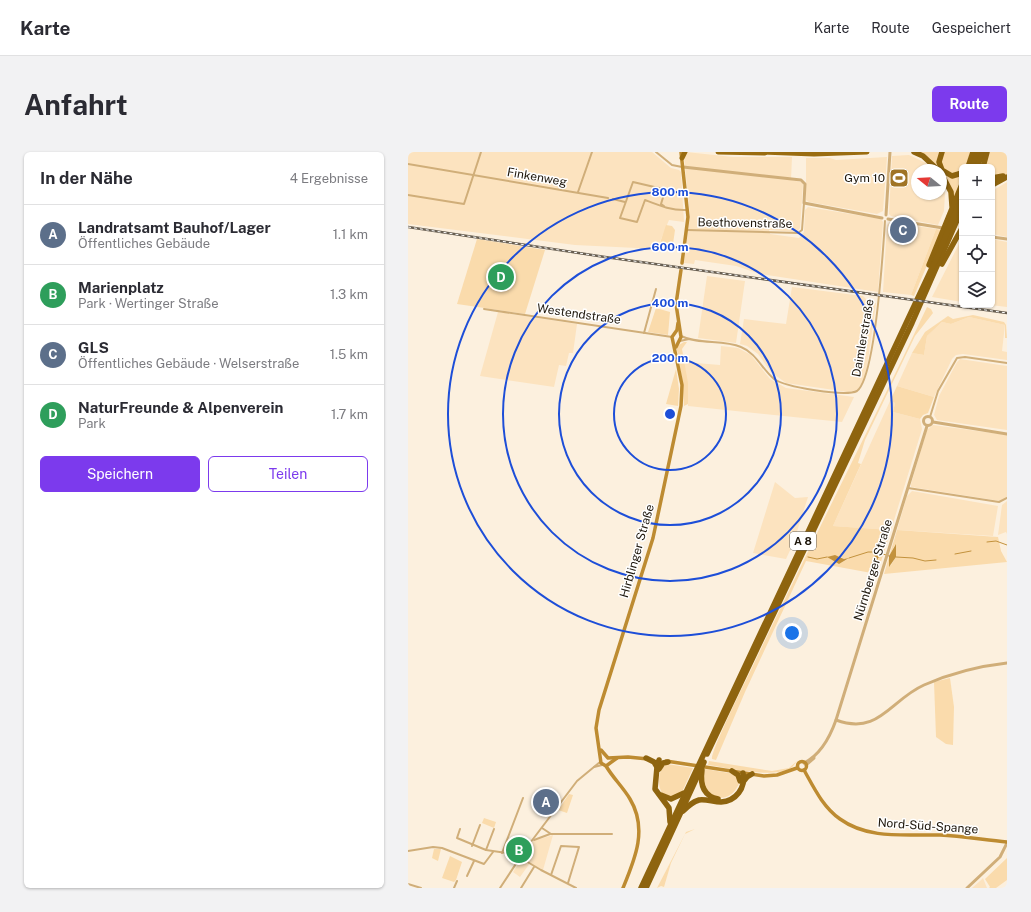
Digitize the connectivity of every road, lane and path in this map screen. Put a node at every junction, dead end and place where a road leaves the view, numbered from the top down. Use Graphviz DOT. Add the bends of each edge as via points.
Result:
graph roads {
  1 [pos="481,152"];
  2 [pos="592,152"];
  3 [pos="656,152"];
  4 [pos="718,152"];
  5 [pos="762,152"];
  6 [pos="867,152"];
  7 [pos="914,152"];
  8 [pos="942,152"];
  9 [pos="973,152"];
  10 [pos="978,152"];
  11 [pos="983,152"];
  12 [pos="987,152"];
  13 [pos="771,153"];
  14 [pos="682,154"];
  15 [pos="890,154"];
  16 [pos="408,164"];
  17 [pos="932,164"];
  18 [pos="970,164"];
  19 [pos="970,164"];
  20 [pos="978,164"];
  21 [pos="984,164"];
  22 [pos="683,167"];
  23 [pos="959,174"];
  24 [pos="474,175"];
  25 [pos="1007,176"];
  26 [pos="995,178"];
  27 [pos="995,183"];
  28 [pos="947,184"];
  29 [pos="578,192"];
  30 [pos="959,192"];
  31 [pos="408,195"];
  32 [pos="608,198"];
  33 [pos="613,199"];
  34 [pos="960,200"];
  35 [pos="625,202"];
  36 [pos="804,203"];
  37 [pos="664,206"];
  38 [pos="688,210"];
  39 [pos="950,214"];
  40 [pos="959,216"];
  41 [pos="885,218"];
  42 [pos="687,230"];
  43 [pos="959,231"];
  44 [pos="959,233"];
  45 [pos="995,237"];
  46 [pos="1007,239"];
  47 [pos="682,263"];
  48 [pos="682,270"];
  49 [pos="932,278"];
  50 [pos="656,289"];
  51 [pos="920,292"];
  52 [pos="484,309"];
  53 [pos="678,323"];
  54 [pos="644,333"];
  55 [pos="675,333"];
  56 [pos="680,335"];
  57 [pos="690,339"];
  58 [pos="676,340"];
  59 [pos="1007,363"];
  60 [pos="930,417"];
  61 [pos="933,422"];
  62 [pos="927,426"];
  63 [pos="1007,434"];
  64 [pos="908,488"];
  65 [pos="1007,498"];
  66 [pos="1007,663"];
  67 [pos="836,720"];
  68 [pos="599,747"];
  69 [pos="646,758"];
  70 [pos="608,759"];
  71 [pos="659,760"];
  72 [pos="668,762"];
  73 [pos="602,763"];
  74 [pos="703,763"];
  75 [pos="805,764"];
  76 [pos="658,768"];
  77 [pos="797,768"];
  78 [pos="804,770"];
  79 [pos="732,771"];
  80 [pos="743,773"];
  81 [pos="752,774"];
  82 [pos="742,781"];
  83 [pos="686,792"];
  84 [pos="523,798"];
  85 [pos="680,814"];
  86 [pos="480,825"];
  87 [pos="460,829"];
  88 [pos="494,829"];
  89 [pos="541,829"];
  90 [pos="668,830"];
  91 [pos="551,834"];
  92 [pos="612,834"];
  93 [pos="546,835"];
  94 [pos="532,840"];
  95 [pos="1007,843"];
  96 [pos="472,846"];
  97 [pos="486,850"];
  98 [pos="408,851"];
  99 [pos="492,852"];
  100 [pos="502,853"];
  101 [pos="519,858"];
  102 [pos="474,861"];
  103 [pos="534,866"];
  104 [pos="551,875"];
  105 [pos="467,876"];
  106 [pos="457,881"];
  107 [pos="568,883"];
  108 [pos="408,884"];
  109 [pos="574,887"];
  110 [pos="421,888"];
  111 [pos="454,888"];
  112 [pos="500,888"];
  113 [pos="521,888"];
  114 [pos="623,888"];
  115 [pos="641,888"];
  116 [pos="646,888"];
  117 [pos="967,888"];
  1 -- 24 [label="street"];
  2 -- 29 [label="street, Finkenweg"];
  3 -- 22 [label="street" via="672,165"];
  4 -- 13 [label="highway"];
  5 -- 13 [label="highway"];
  6 -- 13 [label="highway"];
  7 -- 17 [label="highway"];
  8 -- 23 [label="highway" via="939,162 942,170 952,176"];
  9 -- 18 [label="highway"];
  10 -- 19 [label="highway"];
  11 -- 20 [label="highway"];
  12 -- 21 [label="highway"];
  14 -- 22 [label="main road"];
  15 -- 41 [label="street, Daimlerstraße"];
  16 -- 24 [label="street, Finkenweg"];
  22 -- 36 [label="street" via="801,180 805,184"];
  22 -- 38 [label="main road"];
  24 -- 29 [label="street, Finkenweg"];
  24 -- 31 [label="street" via="464,204"];
  25 -- 26 [label="highway"];
  25 -- 27 [label="highway"];
  28 -- 39 [label="highway" via="951,192"];
  29 -- 32 [label="street"];
  30 -- 39 [label="highway"];
  33 -- 35 [label="street"];
  34 -- 51 [label="highway, A 8"];
  35 -- 37 [label="street" via="634,181 664,189 661,204"];
  35 -- 37 [label="street" via="620,218 636,222 644,200"];
  36 -- 41 [label="street"];
  36 -- 42 [label="street, Beethovenstraße" via="801,231 796,233"];
  37 -- 38 [label="street"];
  38 -- 42 [label="main road"];
  39 -- 51 [label="highway"];
  40 -- 49 [label="highway, A 8"];
  41 -- 43 [label="street"];
  41 -- 57 [label="street, Daimlerstraße" via="880,296 869,365 866,380 857,391 849,394 786,385 770,375 754,355 744,348 733,344"];
  42 -- 47 [label="main road"];
  44 -- 49 [label="highway"];
  45 -- 46 [label="street"];
  48 -- 53 [label="main road, Hirblinger Straße" via="676,304"];
  49 -- 74 [label="highway, A 8"];
  50 -- 54 [label="street"];
  51 -- 83 [label="highway, A 8"];
  52 -- 54 [label="street, Westendstraße"];
  53 -- 55 [label="main road, Hirblinger Straße"];
  53 -- 56 [label="main road, Hirblinger Straße"];
  54 -- 58 [label="street, Westendstraße"];
  55 -- 56 [label="main road"];
  55 -- 58 [label="main road, Hirblinger Straße"];
  56 -- 57 [label="street, Daimlerstraße"];
  56 -- 58 [label="main road, Hirblinger Straße"];
  57 -- 58 [label="street, Daimlerstraße"];
  58 -- 68 [label="main road, Hirblinger Straße" via="682,394 676,432 653,538 599,710 596,728"];
  59 -- 60 [label="street" via="957,358 938,391"];
  60 -- 61 [label="street"];
  60 -- 62 [label="street" via="925,418"];
  61 -- 62 [label="street"];
  61 -- 63 [label="street"];
  62 -- 64 [label="street, Nürnberger Straße"];
  64 -- 65 [label="street" via="999,502"];
  64 -- 67 [label="street, Nürnberger Straße"];
  66 -- 67 [label="street" via="924,685 865,724 853,725"];
  67 -- 75 [label="street, Nürnberger Straße" via="821,750"];
  68 -- 70 [label="main road"];
  68 -- 73 [label="main road, Hirblinger Straße"];
  69 -- 70 [label="main road"];
  69 -- 71 [label="main road"];
  69 -- 76 [label="highway" via="654,762"];
  70 -- 73 [label="main road"];
  70 -- 73 [label="main road"];
  71 -- 72 [label="main road"];
  71 -- 76 [label="highway"];
  72 -- 76 [label="highway"];
  72 -- 79 [label="main road"];
  73 -- 89 [label="street" via="581,777"];
  73 -- 114 [label="main road" via="630,799 638,821 637,851"];
  74 -- 82 [label="highway" via="702,785 705,792 712,797 730,797"];
  74 -- 85 [label="highway, A 8"];
  75 -- 77 [label="main road" via="799,763"];
  75 -- 78 [label="main road"];
  76 -- 83 [label="highway" via="658,788 662,796 673,799"];
  76 -- 90 [label="highway" via="655,789 669,808 671,817"];
  77 -- 78 [label="main road" via="800,771"];
  77 -- 81 [label="main road" via="772,776"];
  78 -- 95 [label="main road, Nord-Süd-Spange" via="827,808 854,827 882,834 940,835"];
  79 -- 80 [label="main road"];
  79 -- 82 [label="highway"];
  80 -- 81 [label="main road"];
  80 -- 82 [label="highway"];
  81 -- 82 [label="highway"];
  82 -- 85 [label="highway" via="741,790 733,798 723,802 695,801"];
  83 -- 90 [label="highway, A 8"];
  84 -- 100 [label="street"];
  85 -- 116 [label="highway, A 8"];
  86 -- 96 [label="street"];
  87 -- 96 [label="street" via="457,838"];
  88 -- 97 [label="street"];
  89 -- 91 [label="street"];
  89 -- 93 [label="street"];
  89 -- 94 [label="street"];
  90 -- 115 [label="highway, A 8"];
  91 -- 92 [label="street"];
  91 -- 93 [label="street"];
  93 -- 94 [label="street"];
  94 -- 101 [label="street"];
  95 -- 117 [label="street" via="1000,857"];
  96 -- 97 [label="street"];
  97 -- 99 [label="street"];
  98 -- 102 [label="street" via="442,848"];
  99 -- 100 [label="street"];
  99 -- 102 [label="street" via="486,864"];
  100 -- 101 [label="street" via="513,854"];
  101 -- 103 [label="street"];
  101 -- 112 [label="street"];
  102 -- 105 [label="street"];
  103 -- 104 [label="street"];
  103 -- 113 [label="street"];
  104 -- 107 [label="street"];
  104 -- 107 [label="street" via="560,846 579,846"];
  106 -- 111 [label="street"];
  107 -- 109 [label="street"];
  108 -- 110 [label="street"];
}
